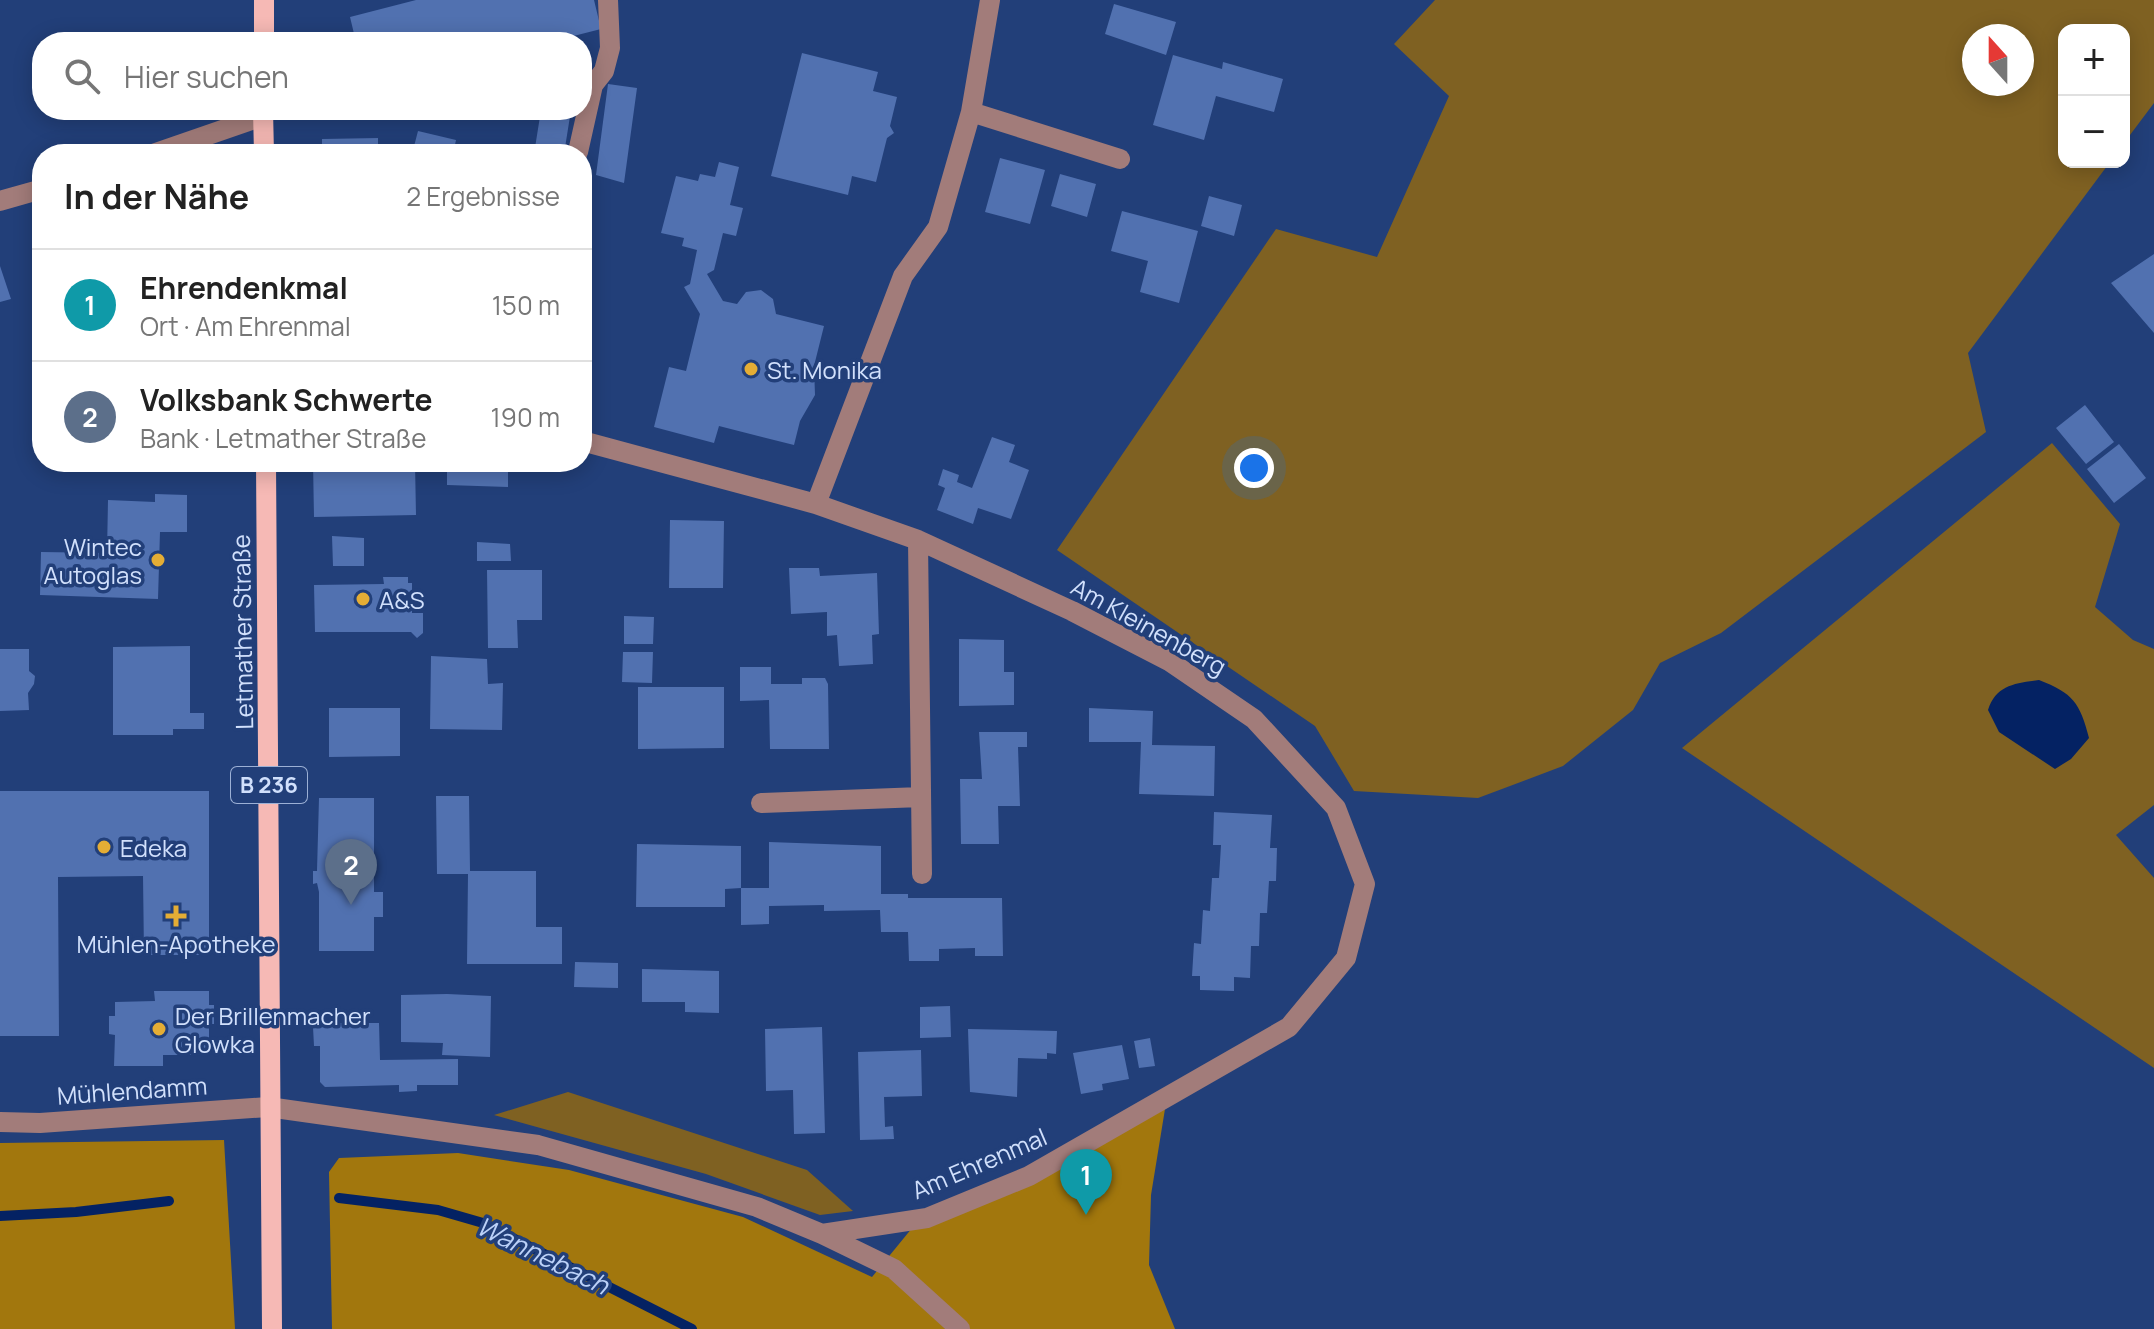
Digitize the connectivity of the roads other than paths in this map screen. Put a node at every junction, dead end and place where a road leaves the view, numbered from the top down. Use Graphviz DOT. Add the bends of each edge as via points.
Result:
graph roads {
  1 [pos="608,0"];
  2 [pos="990,0"];
  3 [pos="269,3"];
  4 [pos="265,32"];
  5 [pos="592,89"];
  6 [pos="971,112"];
  7 [pos="244,120"];
  8 [pos="263,120"];
  9 [pos="585,120"];
  10 [pos="180,144"];
  11 [pos="264,144"];
  12 [pos="580,144"];
  13 [pos="1120,159"];
  14 [pos="32,192"];
  15 [pos="0,201"];
  16 [pos="592,444"];
  17 [pos="266,472"];
  18 [pos="816,504"];
  19 [pos="918,540"];
  20 [pos="921,797"];
  21 [pos="761,803"];
  22 [pos="922,874"];
  23 [pos="1365,884"];
  24 [pos="268,1107"];
  25 [pos="0,1122"];
  26 [pos="822,1234"];
  27 [pos="272,1329"];
  28 [pos="960,1329"];
  1 -- 5 [label="street" via="610,48"];
  2 -- 6 [label="street"];
  3 -- 4 [label="main road"];
  6 -- 13 [label="street"];
  6 -- 18 [label="street" via="938,227 903,276"];
  7 -- 10 [label="street"];
  8 -- 11 [label="main road"];
  9 -- 12 [label="street"];
  14 -- 15 [label="street"];
  16 -- 18 [label="street, Am Kleinenberg"];
  17 -- 24 [label="main road, Letmather Straße / B 236"];
  18 -- 19 [label="street, Am Kleinenberg"];
  19 -- 20 [label="street"];
  19 -- 23 [label="street, Am Kleinenberg" via="1169,661 1254,719 1336,808"];
  20 -- 21 [label="street"];
  20 -- 22 [label="street"];
  23 -- 26 [label="street, Am Ehrenmal" via="1346,958 1289,1027 1029,1176 927,1218"];
  24 -- 25 [label="street, Mühlendamm"];
  24 -- 26 [label="street" via="538,1145 757,1207"];
  24 -- 27 [label="main road, Letmather Straße / B 236"];
  26 -- 28 [label="street" via="894,1269"];
}
